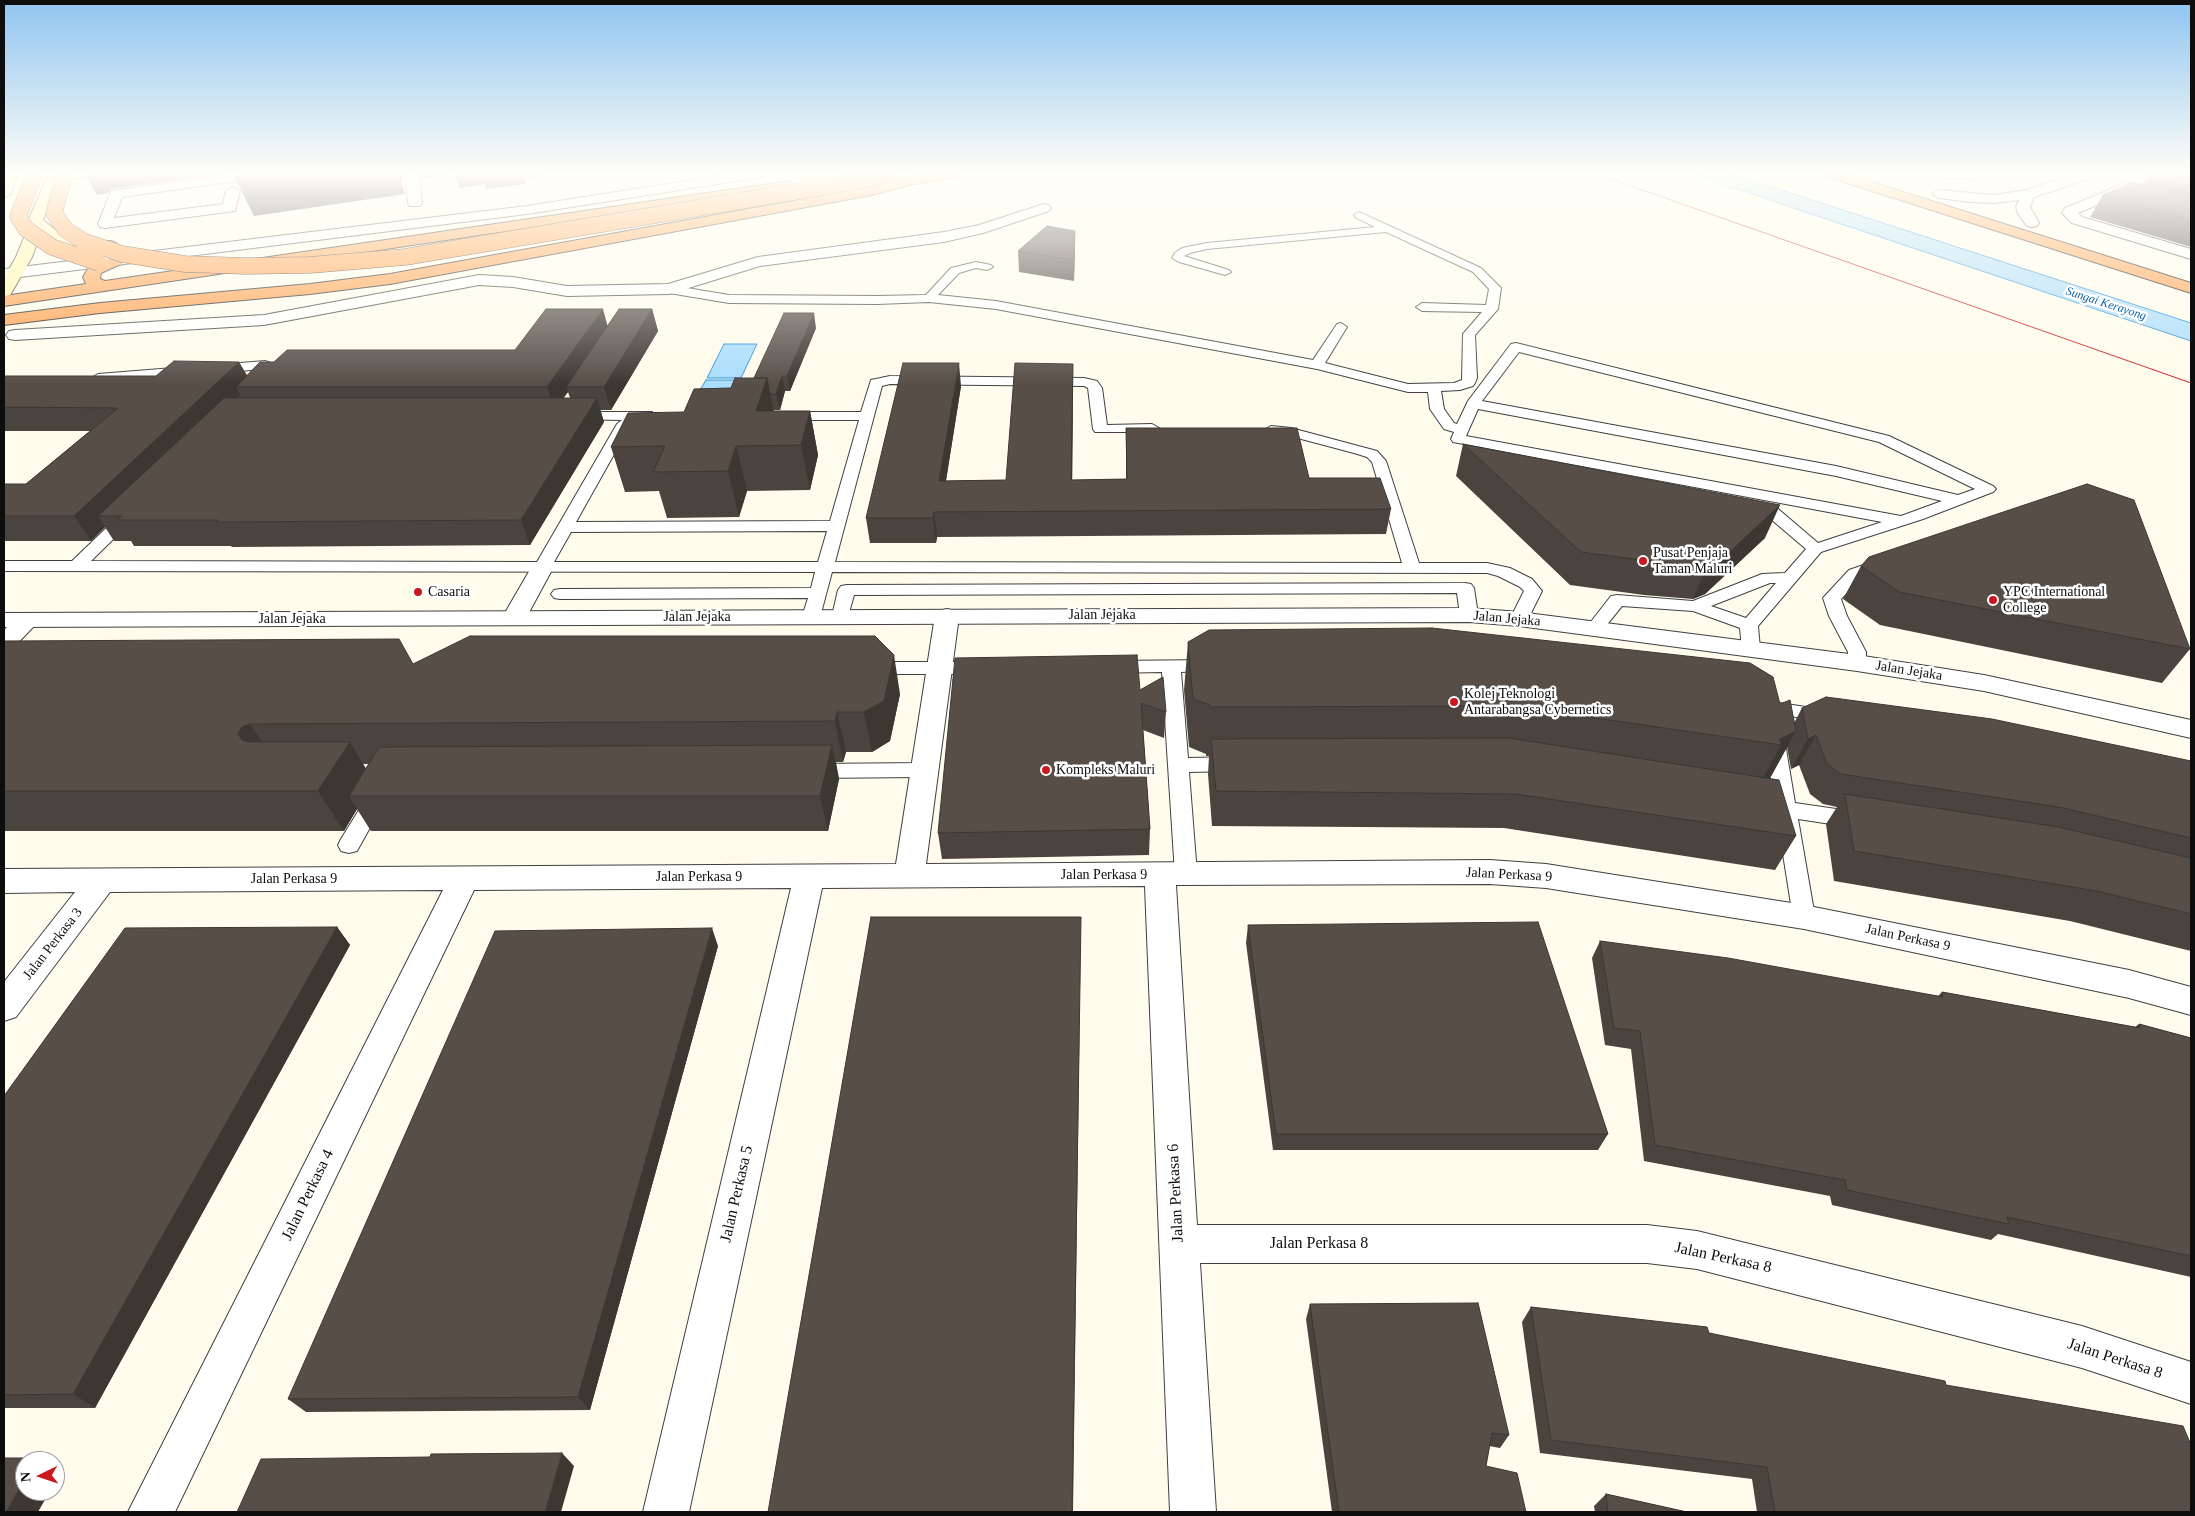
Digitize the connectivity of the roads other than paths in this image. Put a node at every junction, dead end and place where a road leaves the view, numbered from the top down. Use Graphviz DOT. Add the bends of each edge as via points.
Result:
graph roads {
  1 [pos="30,244"];
  2 [pos="47,244"];
  3 [pos="70,244"];
  4 [pos="91,244"];
  5 [pos="194,244"];
  6 [pos="208,244"];
  7 [pos="398,244"];
  8 [pos="483,244"];
  9 [pos="543,244"];
  10 [pos="590,244"];
  11 [pos="894,244"];
  12 [pos="1230,244"];
  13 [pos="1421,244"];
  14 [pos="2035,244"];
  15 [pos="2053,244"];
  16 [pos="2063,244"];
  17 [pos="2094,244"];
  18 [pos="2098,244"];
  19 [pos="2155,244"];
  20 [pos="120,253"];
  21 [pos="337,253"];
  22 [pos="2191,254"];
  23 [pos="24,257"];
  24 [pos="4,259"];
  25 [pos="987,267"];
  26 [pos="1225,272"];
  27 [pos="10,273"];
  28 [pos="2191,273"];
  29 [pos="2191,283"];
  30 [pos="348,285"];
  31 [pos="104,287"];
  32 [pos="2191,288"];
  33 [pos="669,289"];
  34 [pos="4,292"];
  35 [pos="2191,297"];
  36 [pos="929,298"];
  37 [pos="4,301"];
  38 [pos="1422,307"];
  39 [pos="100,308"];
  40 [pos="1492,309"];
  41 [pos="4,320"];
  42 [pos="1341,327"];
  43 [pos="10,338"];
  44 [pos="1317,365"];
  45 [pos="83,380"];
  46 [pos="259,387"];
  47 [pos="1434,389"];
  48 [pos="1473,404"];
  49 [pos="560,416"];
  50 [pos="629,416"];
  51 [pos="668,416"];
  52 [pos="768,416"];
  53 [pos="867,416"];
  54 [pos="1167,428"];
  55 [pos="1254,430"];
  56 [pos="1462,430"];
  57 [pos="1646,489"];
  58 [pos="1958,500"];
  59 [pos="141,504"];
  60 [pos="1902,521"];
  61 [pos="836,526"];
  62 [pos="566,527"];
  63 [pos="1815,549"];
  64 [pos="1902,557"];
  65 [pos="78,565"];
  66 [pos="4,566"];
  67 [pos="542,568"];
  68 [pos="825,568"];
  69 [pos="1412,568"];
  70 [pos="1790,578"];
  71 [pos="818,593"];
  72 [pos="560,594"];
  73 [pos="1695,606"];
  74 [pos="1469,615"];
  75 [pos="811,616"];
  76 [pos="842,616"];
  77 [pos="947,616"];
  78 [pos="514,618"];
  79 [pos="1519,619"];
  80 [pos="15,620"];
  81 [pos="1749,624"];
  82 [pos="1595,628"];
  83 [pos="4,643"];
  84 [pos="1751,649"];
  85 [pos="1857,663"];
  86 [pos="1171,666"];
  87 [pos="1230,666"];
  88 [pos="1094,667"];
  89 [pos="850,668"];
  90 [pos="939,668"];
  91 [pos="968,668"];
  92 [pos="1847,719"];
  93 [pos="2191,729"];
  94 [pos="1178,764"];
  95 [pos="1256,764"];
  96 [pos="924,770"];
  97 [pos="796,771"];
  98 [pos="387,780"];
  99 [pos="1748,804"];
  100 [pos="1786,810"];
  101 [pos="1872,822"];
  102 [pos="349,845"];
  103 [pos="1173,874"];
  104 [pos="808,876"];
  105 [pos="909,876"];
  106 [pos="464,878"];
  107 [pos="102,880"];
  108 [pos="4,881"];
  109 [pos="1804,917"];
  110 [pos="2191,1001"];
  111 [pos="4,1007"];
  112 [pos="1179,1244"];
  113 [pos="2191,1383"];
  114 [pos="151,1512"];
  115 [pos="666,1512"];
  116 [pos="1193,1512"];
  1 -- 23 [label="main road"];
  2 -- 9 [label="highway, bridge" via="112,266 160,275 263,278 466,258"];
  3 -- 20 [label="main road"];
  4 -- 8 [label="highway, bridge" via="122,254 185,264 246,266 310,265 404,257"];
  5 -- 20 [label="street"];
  6 -- 20 [label="street"];
  7 -- 21 [label="highway, bridge"];
  10 -- 30 [label="highway"];
  11 -- 33 [label="street" via="758,262"];
  12 -- 26 [label="lane" via="1186,250 1178,258"];
  13 -- 40 [label="lane" via="1477,270 1495,288"];
  14 -- 35 [label="highway"];
  15 -- 32 [label="highway"];
  16 -- 29 [label="highway"];
  17 -- 28 [label="highway"];
  18 -- 28 [label="highway"];
  19 -- 22 [label="street"];
  20 -- 23 [label="street"];
  20 -- 27 [label="street"];
  20 -- 31 [label="highway" via="91,277 93,282"];
  21 -- 30 [label="highway" via="316,260 299,271 300,280 310,284"];
  21 -- 31 [label="highway"];
  23 -- 24 [label="street"];
  23 -- 27 [label="main road"];
  25 -- 36 [label="lane" via="976,265 955,270"];
  27 -- 34 [label="main road"];
  30 -- 39 [label="highway"];
  31 -- 37 [label="highway"];
  33 -- 36 [label="lane" via="730,299"];
  33 -- 43 [label="street" via="567,291 479,280 264,320"];
  36 -- 44 [label="lane" via="996,305"];
  38 -- 40 [label="lane"];
  39 -- 41 [label="highway"];
  39 -- 43 [label="highway"];
  40 -- 47 [label="lane" via="1469,334 1468,383"];
  42 -- 44 [label="lane"];
  44 -- 47 [label="lane" via="1408,388"];
  45 -- 46 [label="lane" via="265,365 272,368 273,373"];
  47 -- 56 [label="lane" via="1437,409 1444,421"];
  48 -- 56 [label="lane"];
  48 -- 58 [label="lane" via="1836,471"];
  48 -- 58 [label="lane" via="1516,347 1884,439 1988,489"];
  49 -- 50 [label="lane"];
  50 -- 51 [label="lane"];
  50 -- 62 [label="lane"];
  52 -- 53 [label="lane"];
  53 -- 54 [label="lane" via="876,382 1076,381 1092,384 1095,388 1100,428"];
  53 -- 61 [label="lane"];
  55 -- 69 [label="lane" via="1291,432 1372,454 1379,461"];
  56 -- 60 [label="lane" via="1458,439"];
  57 -- 63 [label="lane" via="1770,511"];
  58 -- 60 [label="lane"];
  59 -- 65 [label="lane"];
  60 -- 63 [label="lane"];
  61 -- 62 [label="lane"];
  61 -- 68 [label="lane"];
  62 -- 67 [label="lane"];
  63 -- 70 [label="lane"];
  64 -- 85 [label="lane" via="1855,574 1832,598 1858,652"];
  65 -- 66 [label="lane"];
  65 -- 67 [label="lane"];
  67 -- 68 [label="lane"];
  67 -- 78 [label="street"];
  68 -- 69 [label="lane"];
  68 -- 71 [label="lane"];
  69 -- 79 [label="lane" via="1487,568 1504,572 1533,590"];
  70 -- 73 [label="lane" via="1768,578"];
  70 -- 81 [label="lane"];
  71 -- 72 [label="lane"];
  71 -- 75 [label="lane"];
  73 -- 81 [label="lane"];
  73 -- 82 [label="lane" via="1618,600"];
  74 -- 76 [label="lane" via="1465,588 1455,588 847,590"];
  74 -- 77 [label="street, Jalan Jejaka"];
  74 -- 79 [label="street, Jalan Jejaka"];
  75 -- 76 [label="street, Jalan Jejaka"];
  75 -- 78 [label="street, Jalan Jejaka"];
  76 -- 77 [label="street, Jalan Jejaka"];
  77 -- 90 [label="street"];
  78 -- 80 [label="street, Jalan Jejaka"];
  79 -- 82 [label="street, Jalan Jejaka"];
  80 -- 83 [label="street"];
  81 -- 84 [label="lane"];
  82 -- 84 [label="street, Jalan Jejaka"];
  84 -- 85 [label="street, Jalan Jejaka"];
  85 -- 93 [label="street, Jalan Jejaka" via="1984,683"];
  86 -- 87 [label="lane"];
  86 -- 88 [label="lane"];
  86 -- 94 [label="lane"];
  89 -- 90 [label="lane"];
  90 -- 91 [label="lane"];
  90 -- 96 [label="street"];
  92 -- 100 [label="lane" via="1759,706"];
  94 -- 95 [label="lane"];
  94 -- 103 [label="lane"];
  96 -- 97 [label="lane"];
  96 -- 105 [label="street"];
  98 -- 102 [label="lane"];
  99 -- 100 [label="lane"];
  100 -- 101 [label="lane"];
  100 -- 109 [label="lane"];
  103 -- 105 [label="street, Jalan Perkasa 9"];
  103 -- 109 [label="street, Jalan Perkasa 9" via="1500,873 1546,876"];
  103 -- 112 [label="street, Jalan Perkasa 6"];
  104 -- 105 [label="street, Jalan Perkasa 9"];
  104 -- 106 [label="street, Jalan Perkasa 9"];
  104 -- 115 [label="street, Jalan Perkasa 5"];
  106 -- 107 [label="street, Jalan Perkasa 9"];
  106 -- 114 [label="street, Jalan Perkasa 4"];
  107 -- 108 [label="street, Jalan Perkasa 9"];
  107 -- 111 [label="street, Jalan Perkasa 3"];
  109 -- 110 [label="street, Jalan Perkasa 9" via="2128,984"];
  112 -- 113 [label="street, Jalan Perkasa 8" via="1647,1244 1697,1250 2082,1347"];
  112 -- 116 [label="street, Jalan Perkasa 6"];
}
